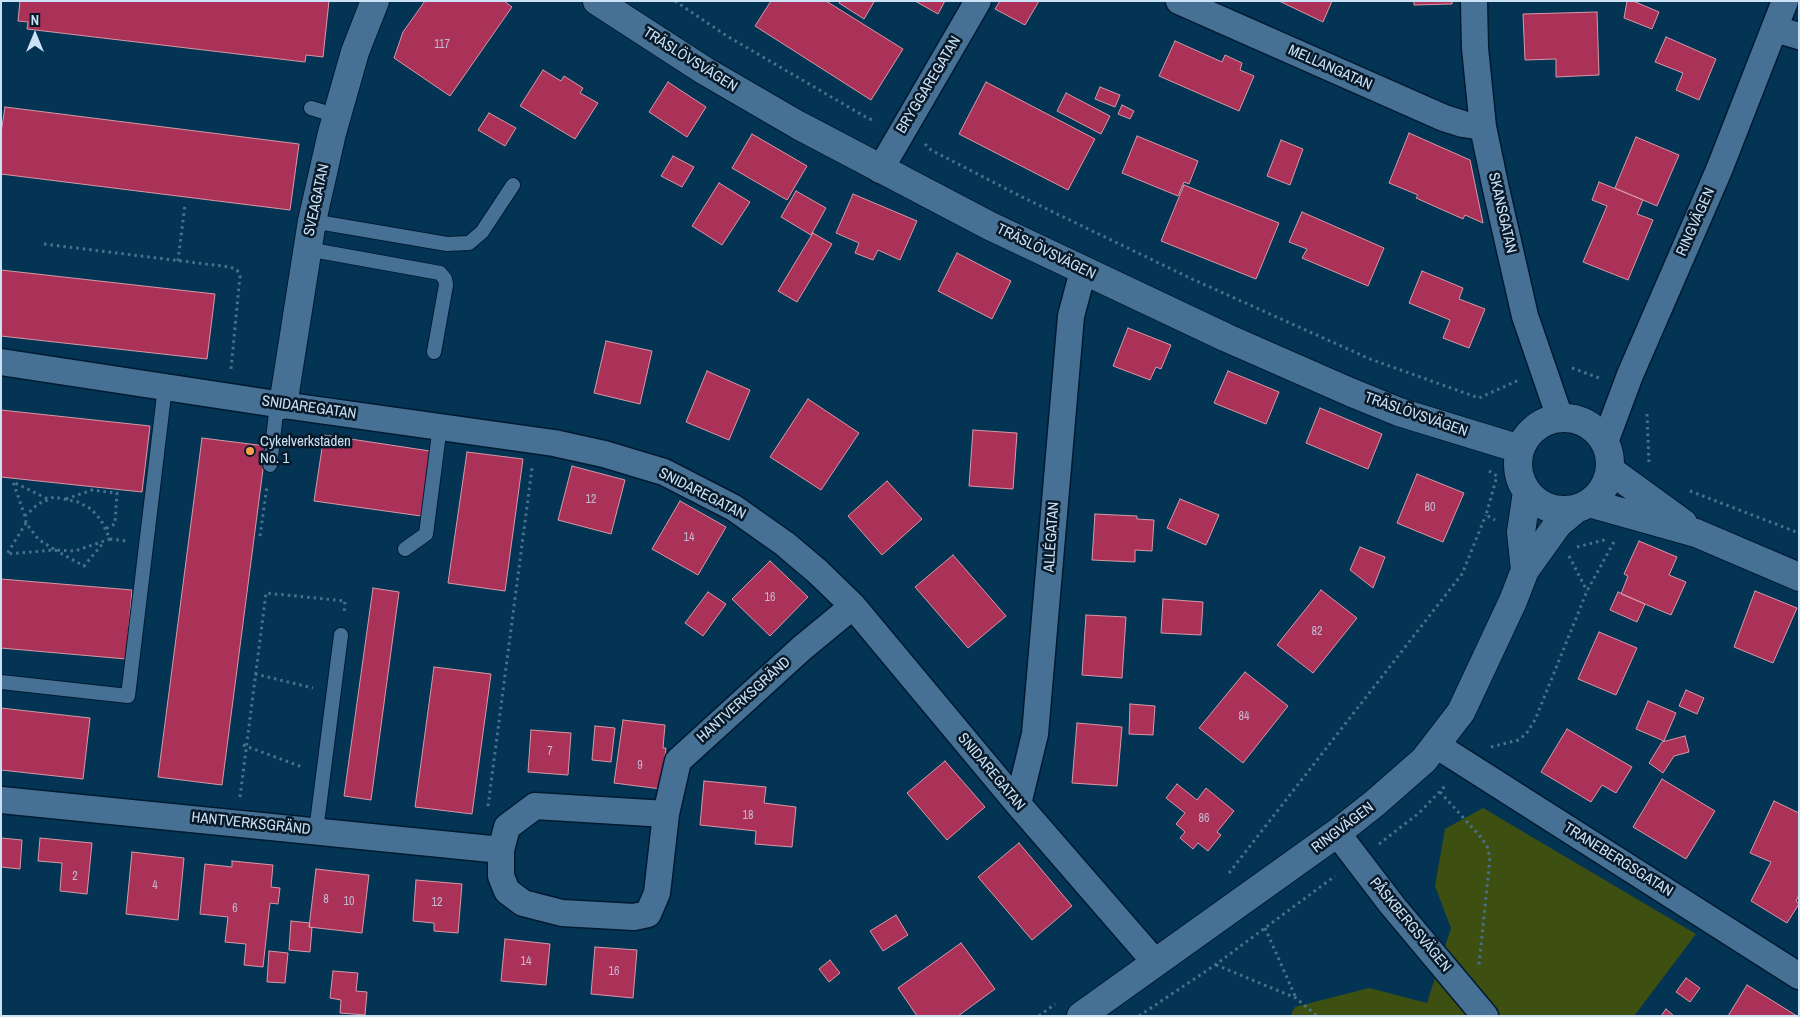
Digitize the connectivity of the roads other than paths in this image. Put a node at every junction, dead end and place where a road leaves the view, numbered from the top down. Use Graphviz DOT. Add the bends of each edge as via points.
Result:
graph roads {
  1 [pos="375,1"];
  2 [pos="597,1"];
  3 [pos="978,1"];
  4 [pos="1179,1"];
  5 [pos="1474,1"];
  6 [pos="1785,1"];
  7 [pos="1787,32"];
  8 [pos="311,108"];
  9 [pos="337,116"];
  10 [pos="1483,126"];
  11 [pos="880,170"];
  12 [pos="513,184"];
  13 [pos="312,221"];
  14 [pos="308,249"];
  15 [pos="1084,271"];
  16 [pos="434,352"];
  17 [pos="1,362"];
  18 [pos="165,387"];
  19 [pos="280,405"];
  20 [pos="1560,418"];
  21 [pos="440,426"];
  22 [pos="1605,442"];
  23 [pos="1520,449"];
  24 [pos="270,465"];
  25 [pos="1610,470"];
  26 [pos="1527,492"];
  27 [pos="1583,506"];
  28 [pos="1696,533"];
  29 [pos="405,549"];
  30 [pos="1524,570"];
  31 [pos="1799,577"];
  32 [pos="853,606"];
  33 [pos="341,636"];
  34 [pos="1,682"];
  35 [pos="1436,745"];
  36 [pos="1,800"];
  37 [pos="1018,804"];
  38 [pos="666,814"];
  39 [pos="316,831"];
  40 [pos="1337,833"];
  41 [pos="492,849"];
  42 [pos="1155,962"];
  43 [pos="1798,973"];
  44 [pos="1481,1011"];
  45 [pos="1081,1016"];
  1 -- 9 [label="street, SVEAGATAN" via="355,52"];
  2 -- 11 [label="street, TRÄSLÖVSVÄGEN" via="705,70"];
  3 -- 11 [label="street, BRYGGAREGATAN"];
  4 -- 10 [label="street, MELLANGATAN" via="1444,118"];
  5 -- 10 [label="street, SKANSGATAN"];
  6 -- 7 [label="street, RINGVÄGEN"];
  7 -- 22 [label="street, RINGVÄGEN" via="1719,170 1624,390"];
  8 -- 9 [label="lane"];
  9 -- 13 [label="street, SVEAGATAN"];
  10 -- 20 [label="street, SKANSGATAN" via="1525,316"];
  11 -- 15 [label="street, TRÄSLÖVSVÄGEN"];
  12 -- 13 [label="lane" via="482,232 469,243 448,244"];
  13 -- 14 [label="street, SVEAGATAN"];
  14 -- 16 [label="lane" via="440,273 446,285"];
  14 -- 19 [label="street, SVEAGATAN"];
  15 -- 23 [label="street, TRÄSLÖVSVÄGEN" via="1350,392 1399,412"];
  15 -- 37 [label="street, ALLÉGATAN" via="1071,316 1035,734"];
  17 -- 18 [label="street, SNIDAREGATAN"];
  18 -- 19 [label="street, SNIDAREGATAN"];
  18 -- 34 [label="lane" via="128,696"];
  19 -- 21 [label="street, SNIDAREGATAN"];
  19 -- 24 [label="lane"];
  20 -- 22 [label="street" via="1590,426"];
  20 -- 23 [label="street" via="1535,428"];
  21 -- 29 [label="lane" via="426,534"];
  21 -- 32 [label="street, SNIDAREGATAN" via="536,440 604,454 664,472 734,508 798,555"];
  22 -- 25 [label="street"];
  23 -- 26 [label="street" via="1519,476"];
  25 -- 27 [label="street" via="1603,489"];
  25 -- 28 [label="street"];
  26 -- 27 [label="street" via="1554,509"];
  26 -- 30 [label="street, RINGVÄGEN" via="1521,532"];
  27 -- 28 [label="street"];
  27 -- 30 [label="street, RINGVÄGEN" via="1558,524"];
  28 -- 31 [label="street"];
  30 -- 35 [label="street, RINGVÄGEN" via="1476,684 1461,712"];
  32 -- 37 [label="street, SNIDAREGATAN"];
  32 -- 38 [label="street, HANTVERKSGRÄND" via="678,761"];
  33 -- 39 [label="lane"];
  35 -- 40 [label="street, RINGVÄGEN" via="1424,760"];
  35 -- 43 [label="street, TRANEBERGSGATAN"];
  36 -- 39 [label="street, HANTVERKSGRÄND"];
  37 -- 42 [label="street, SNIDAREGATAN"];
  38 -- 41 [label="street, HANTVERKSGRÄND" via="535,806 507,827"];
  38 -- 41 [label="street, HANTVERKSGRÄND" via="657,893 648,914 634,917 562,913 523,903 507,890"];
  39 -- 41 [label="street, HANTVERKSGRÄND"];
  40 -- 42 [label="street, RINGVÄGEN"];
  40 -- 44 [label="street, PÅSKBERGSVÄGEN" via="1392,905"];
  42 -- 45 [label="street, RINGVÄGEN"];
}
